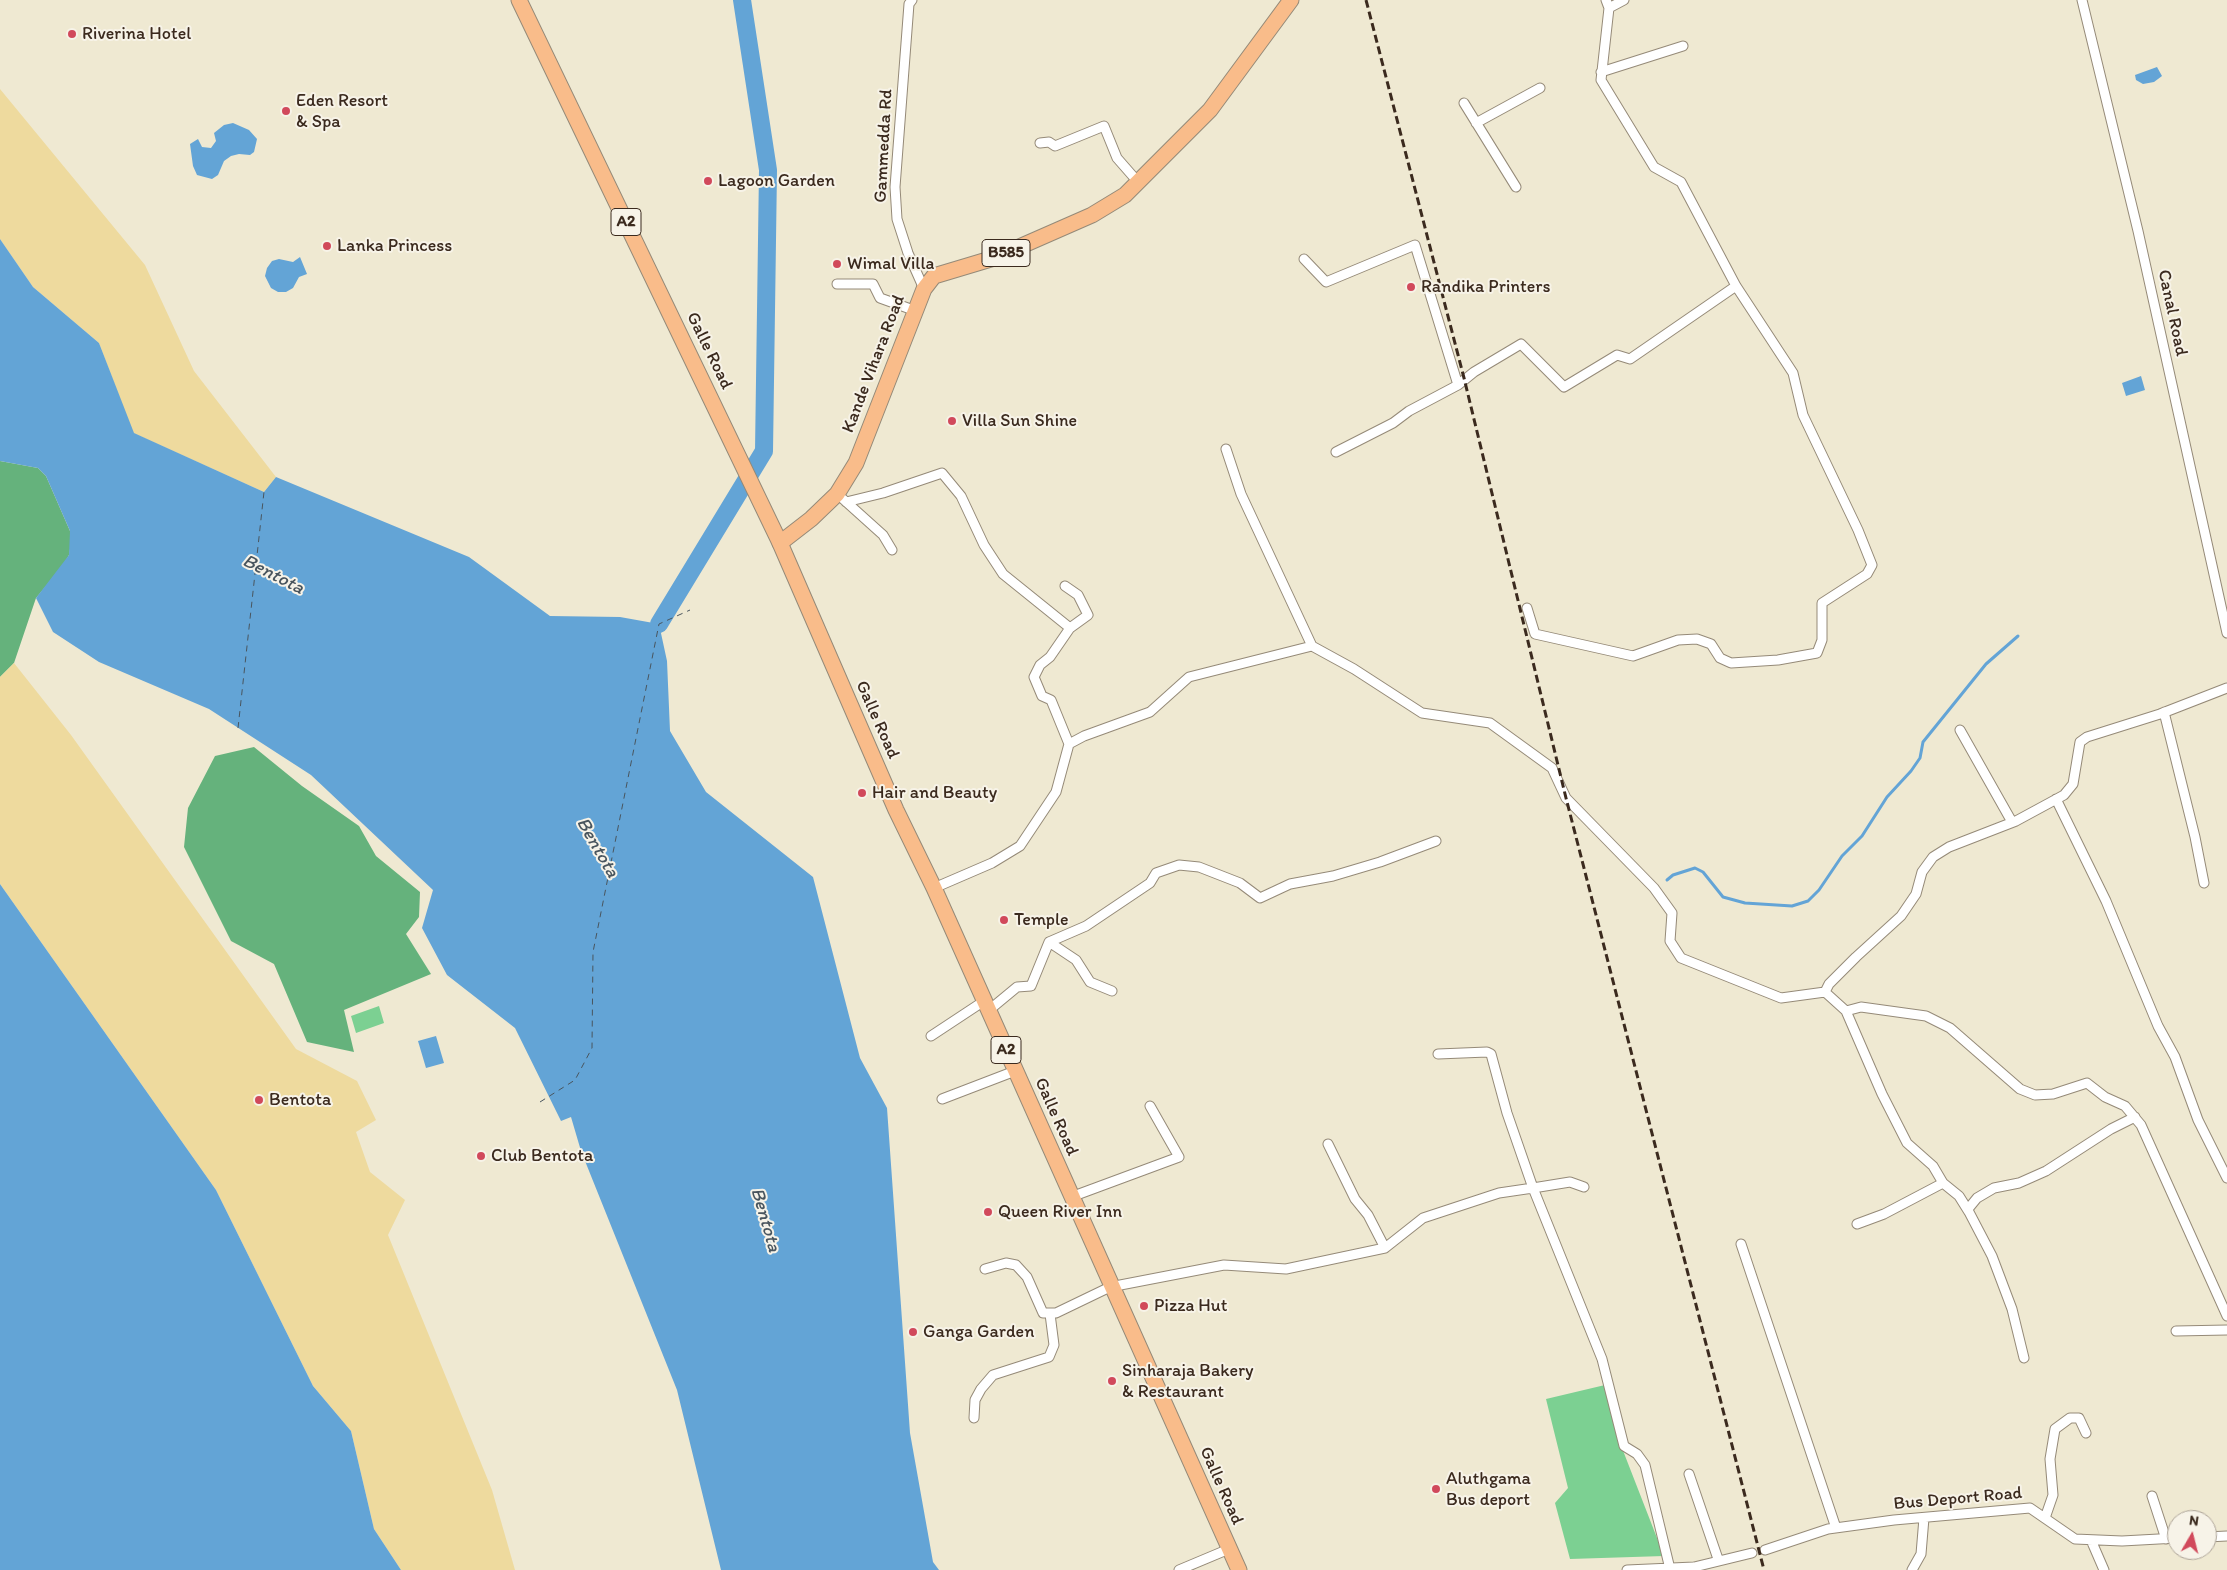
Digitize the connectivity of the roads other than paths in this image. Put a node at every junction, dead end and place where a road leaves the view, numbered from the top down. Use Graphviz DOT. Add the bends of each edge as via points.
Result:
graph roads {
  1 [pos="519,0"];
  2 [pos="912,0"];
  3 [pos="1624,0"];
  4 [pos="2082,0"];
  5 [pos="1287,1"];
  6 [pos="1608,4"];
  7 [pos="1683,46"];
  8 [pos="1601,72"];
  9 [pos="1540,88"];
  10 [pos="1464,103"];
  11 [pos="1476,123"];
  12 [pos="1040,143"];
  13 [pos="1138,182"];
  14 [pos="1516,187"];
  15 [pos="1304,260"];
  16 [pos="837,284"];
  17 [pos="1736,286"];
  18 [pos="924,289"];
  19 [pos="916,311"];
  20 [pos="1458,384"];
  21 [pos="1226,449"];
  22 [pos="1336,452"];
  23 [pos="842,498"];
  24 [pos="776,537"];
  25 [pos="892,550"];
  26 [pos="1065,586"];
  27 [pos="1527,608"];
  28 [pos="1070,628"];
  29 [pos="2227,633"];
  30 [pos="1312,646"];
  31 [pos="2227,688"];
  32 [pos="2164,712"];
  33 [pos="1960,730"];
  34 [pos="1069,744"];
  35 [pos="2056,799"];
  36 [pos="2012,822"];
  37 [pos="1436,841"];
  38 [pos="2204,883"];
  39 [pos="934,888"];
  40 [pos="1050,942"];
  41 [pos="1112,992"];
  42 [pos="1825,992"];
  43 [pos="986,1006"];
  44 [pos="1846,1011"];
  45 [pos="931,1036"];
  46 [pos="1438,1054"];
  47 [pos="1015,1071"];
  48 [pos="942,1098"];
  49 [pos="1150,1106"];
  50 [pos="2135,1117"];
  51 [pos="1328,1144"];
  52 [pos="2227,1178"];
  53 [pos="1943,1182"];
  54 [pos="1584,1187"];
  55 [pos="1533,1188"];
  56 [pos="1070,1197"];
  57 [pos="1968,1209"];
  58 [pos="1857,1224"];
  59 [pos="1741,1244"];
  60 [pos="1385,1248"];
  61 [pos="985,1270"];
  62 [pos="1110,1287"];
  63 [pos="1050,1314"];
  64 [pos="2227,1316"];
  65 [pos="2227,1330"];
  66 [pos="2176,1331"];
  67 [pos="2024,1358"];
  68 [pos="974,1418"];
  69 [pos="2086,1433"];
  70 [pos="1688,1474"];
  71 [pos="2152,1496"];
  72 [pos="1924,1518"];
  73 [pos="2045,1518"];
  74 [pos="1836,1528"];
  75 [pos="2166,1539"];
  76 [pos="2091,1540"];
  77 [pos="1229,1549"];
  78 [pos="1765,1550"];
  79 [pos="1752,1553"];
  80 [pos="1718,1559"];
  81 [pos="1694,1568"];
  82 [pos="1670,1569"];
  83 [pos="1179,1570"];
  84 [pos="1239,1570"];
  85 [pos="1627,1570"];
  86 [pos="1912,1570"];
  87 [pos="2104,1570"];
  1 -- 24 [label="main road, Galle Road / A2"];
  2 -- 18 [label="street, Gammedda Rd" via="909,4 895,187 898,219"];
  3 -- 6 [label="street"];
  4 -- 29 [label="street, Canal Road" via="2138,231"];
  5 -- 13 [label="main road, Kande Vihara Road / B585" via="1210,110"];
  6 -- 8 [label="street"];
  7 -- 8 [label="street"];
  8 -- 17 [label="street" via="1601,80 1654,167 1681,182"];
  9 -- 11 [label="street"];
  10 -- 11 [label="street"];
  11 -- 14 [label="street"];
  12 -- 13 [label="street" via="1049,142 1055,146 1104,126 1117,158"];
  13 -- 18 [label="main road, Kande Vihara Road / B585" via="1126,195 1092,215 994,258 934,276"];
  15 -- 20 [label="street" via="1326,282 1415,245"];
  16 -- 19 [label="street" via="873,284 880,298"];
  17 -- 20 [label="street" via="1630,359 1617,355 1564,387 1521,344"];
  17 -- 27 [label="street" via="1793,373 1803,416 1872,565 1867,574 1822,603 1822,640 1817,653 1731,664 1720,658 1712,644 1698,639 1678,640 1633,656 1536,634"];
  18 -- 19 [label="main road, Kande Vihara Road / B585"];
  19 -- 23 [label="main road, Kande Vihara Road / B585"];
  20 -- 22 [label="street"];
  21 -- 30 [label="street" via="1241,494"];
  23 -- 24 [label="main road, Kande Vihara Road / B585"];
  23 -- 25 [label="street" via="883,534"];
  23 -- 28 [label="street" via="883,493 942,473 961,496 984,545 1003,574"];
  24 -- 39 [label="main road, Galle Road / A2" via="896,810"];
  26 -- 28 [label="street" via="1078,595 1088,615"];
  28 -- 34 [label="street" via="1034,677 1042,696 1051,700"];
  30 -- 34 [label="street" via="1189,677 1150,712"];
  30 -- 42 [label="street" via="1422,713 1490,723 1552,768 1566,798 1654,888 1672,913 1670,941 1681,958 1781,998"];
  31 -- 32 [label="street"];
  32 -- 35 [label="street" via="2087,736 2080,742 2073,784"];
  32 -- 38 [label="street" via="2196,837"];
  33 -- 36 [label="street"];
  34 -- 39 [label="street" via="1056,792 1020,846 992,863"];
  35 -- 36 [label="street"];
  35 -- 52 [label="street" via="2106,901 2158,1026 2175,1057 2198,1120"];
  36 -- 42 [label="street" via="1965,840 1933,858 1922,872 1916,894 1901,916 1856,956"];
  37 -- 40 [label="street" via="1333,876 1290,884 1260,898 1222,875 1199,867 1179,865 1156,873 1150,883 1086,926"];
  39 -- 43 [label="main road, Galle Road / A2"];
  40 -- 41 [label="street" via="1076,960 1090,982"];
  40 -- 43 [label="street" via="1030,986 1017,987"];
  42 -- 44 [label="street"];
  43 -- 45 [label="street"];
  43 -- 47 [label="main road, Galle Road / A2"];
  44 -- 50 [label="street" via="1860,1007 1926,1016 1950,1028 2020,1088 2035,1095 2053,1094 2087,1083 2105,1097 2125,1106"];
  44 -- 53 [label="street" via="1907,1143 1933,1166"];
  46 -- 55 [label="street" via="1491,1054"];
  47 -- 48 [label="street"];
  47 -- 56 [label="main road, Galle Road / A2"];
  49 -- 56 [label="street" via="1179,1156"];
  50 -- 57 [label="street" via="2046,1171 2019,1183 1994,1188 1977,1198"];
  50 -- 64 [label="street"];
  51 -- 60 [label="street" via="1355,1199 1368,1215"];
  53 -- 57 [label="street"];
  53 -- 58 [label="street" via="1915,1199"];
  54 -- 55 [label="street" via="1570,1182"];
  55 -- 60 [label="street" via="1499,1193 1423,1218"];
  55 -- 82 [label="street" via="1602,1358 1624,1446 1637,1454 1645,1465"];
  56 -- 62 [label="main road, Galle Road / A2"];
  57 -- 67 [label="street" via="1992,1256 2012,1309"];
  59 -- 74 [label="street"];
  60 -- 62 [label="street" via="1286,1269 1224,1264"];
  61 -- 63 [label="street" via="1006,1263 1016,1265 1028,1277 1043,1312"];
  62 -- 63 [label="street"];
  62 -- 77 [label="main road, Galle Road / A2"];
  63 -- 68 [label="street" via="1054,1345 1049,1357 993,1375 975,1400"];
  65 -- 66 [label="street"];
  69 -- 73 [label="street" via="2079,1418 2070,1418 2055,1429 2050,1460 2053,1495"];
  70 -- 80 [label="street"];
  71 -- 75 [label="street"];
  72 -- 73 [label="street, Bus Deport Road" via="2030,1508"];
  72 -- 74 [label="street, Bus Deport Road"];
  72 -- 86 [label="street" via="1921,1554"];
  73 -- 76 [label="street, Bus Deport Road" via="2075,1539"];
  74 -- 78 [label="street, Bus Deport Road"];
  75 -- 76 [label="street, Bus Deport Road"];
  76 -- 87 [label="street"];
  77 -- 83 [label="street"];
  77 -- 84 [label="main road, Galle Road / A2"];
  79 -- 80 [label="street"];
  80 -- 81 [label="street"];
  81 -- 82 [label="street"];
  82 -- 85 [label="street"];
}
